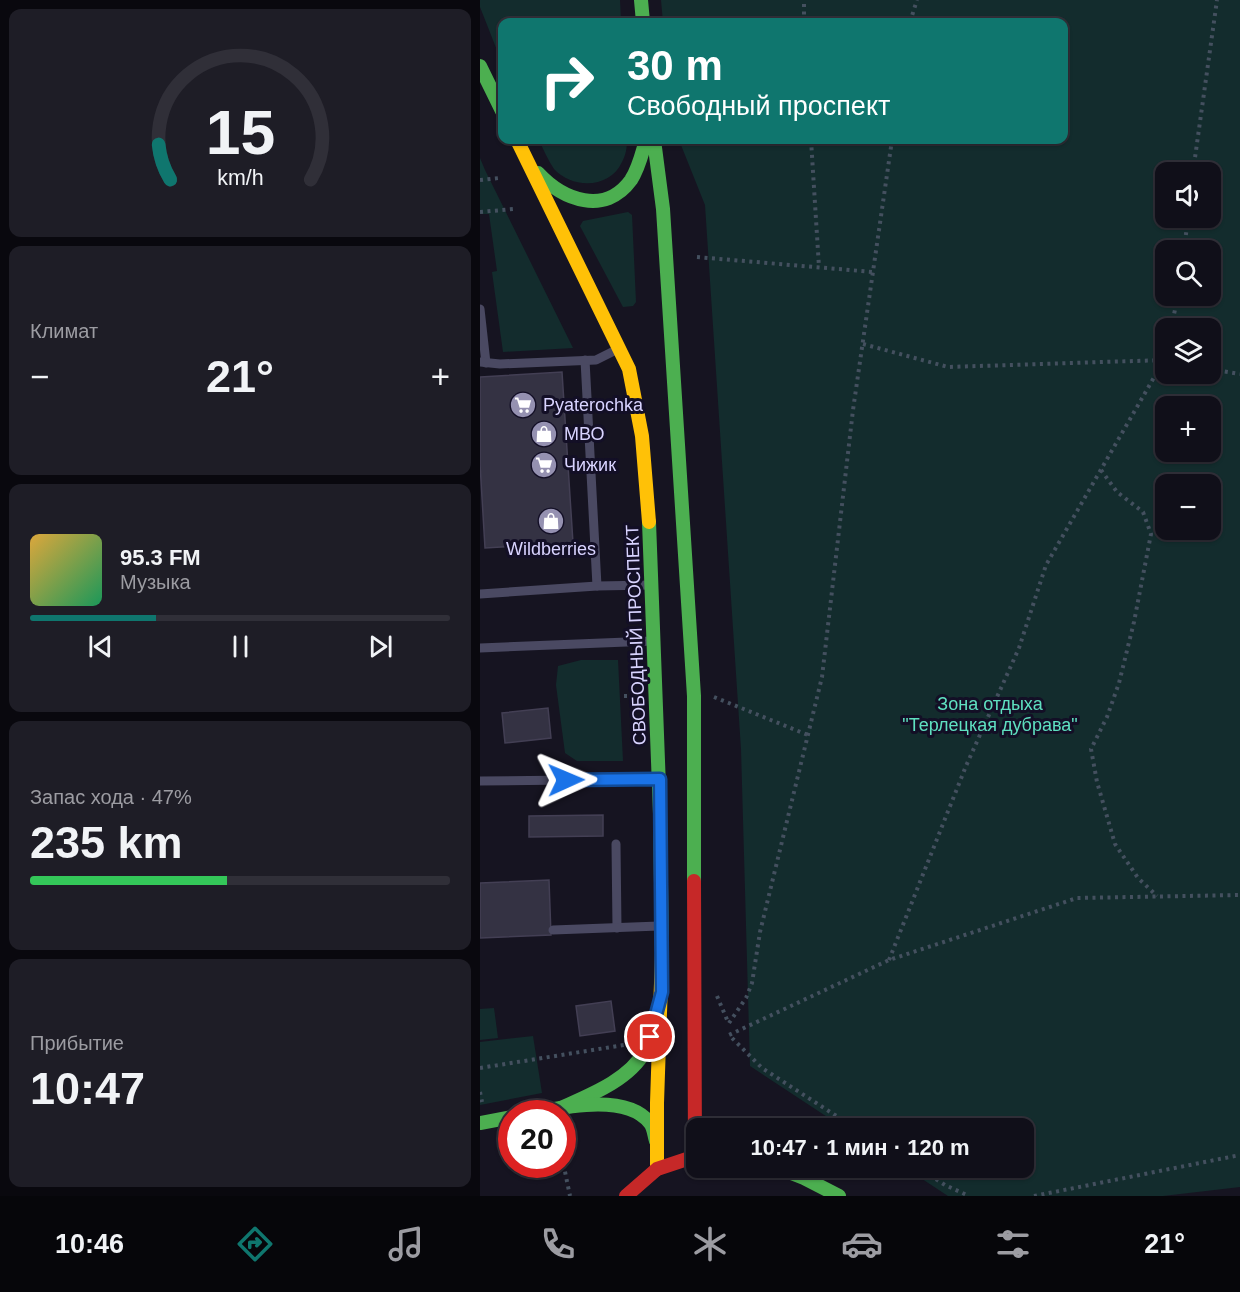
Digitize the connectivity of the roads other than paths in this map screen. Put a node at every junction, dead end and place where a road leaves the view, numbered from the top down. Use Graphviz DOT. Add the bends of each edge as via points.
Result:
graph roads {
  1 [pos="641,0"];
  2 [pos="643,18"];
  3 [pos="480,66"];
  4 [pos="498,103"];
  5 [pos="519,144"];
  6 [pos="645,144"];
  7 [pos="655,144"];
  8 [pos="528,161"];
  9 [pos="480,309"];
  10 [pos="620,348"];
  11 [pos="585,360"];
  12 [pos="483,362"];
  13 [pos="653,585"];
  14 [pos="597,586"];
  15 [pos="480,594"];
  16 [pos="654,641"];
  17 [pos="480,648"];
  18 [pos="660,779"];
  19 [pos="480,781"];
  20 [pos="616,844"];
  21 [pos="661,926"];
  22 [pos="617,928"];
  23 [pos="553,930"];
  24 [pos="662,992"];
  25 [pos="576,1101"];
  26 [pos="576,1107"];
  27 [pos="697,1118"];
  28 [pos="498,1120"];
  29 [pos="480,1123"];
  30 [pos="656,1141"];
  31 [pos="686,1159"];
  32 [pos="657,1169"];
  33 [pos="804,1178"];
  34 [pos="626,1196"];
  35 [pos="839,1196"];
  1 -- 2 [label="main road"];
  3 -- 4 [label="main road"];
  5 -- 8 [label="main road, СВОБОДНЫЙ ПРОСПЕКТ"];
  6 -- 8 [label="main road, СВОБОДНЫЙ ПРОСПЕКТ" via="636,172 627,185 602,200 589,201 558,192"];
  7 -- 27 [label="main road" via="663,209 694,696"];
  8 -- 10 [label="main road, СВОБОДНЫЙ ПРОСПЕКТ"];
  9 -- 12 [label="lane"];
  10 -- 11 [label="lane" via="596,360"];
  10 -- 13 [label="main road, СВОБОДНЫЙ ПРОСПЕКТ" via="638,400 643,433"];
  11 -- 12 [label="lane"];
  11 -- 14 [label="lane"];
  13 -- 14 [label="lane"];
  13 -- 16 [label="main road, СВОБОДНЫЙ ПРОСПЕКТ"];
  14 -- 15 [label="lane"];
  16 -- 17 [label="lane"];
  16 -- 18 [label="main road, СВОБОДНЫЙ ПРОСПЕКТ"];
  18 -- 19 [label="lane"];
  18 -- 21 [label="main road, СВОБОДНЫЙ ПРОСПЕКТ"];
  20 -- 22 [label="lane"];
  21 -- 22 [label="lane"];
  21 -- 24 [label="main road, СВОБОДНЫЙ ПРОСПЕКТ"];
  22 -- 23 [label="lane"];
  24 -- 25 [label="main road" via="640,1058 609,1086"];
  24 -- 30 [label="main road, СВОБОДНЫЙ ПРОСПЕКТ"];
  26 -- 30 [label="main road" via="606,1105 633,1111 652,1125"];
  28 -- 29 [label="main road"];
  30 -- 32 [label="main road, СВОБОДНЫЙ ПРОСПЕКТ"];
  31 -- 32 [label="main road"];
  32 -- 34 [label="main road"];
  33 -- 35 [label="main road"];
}
